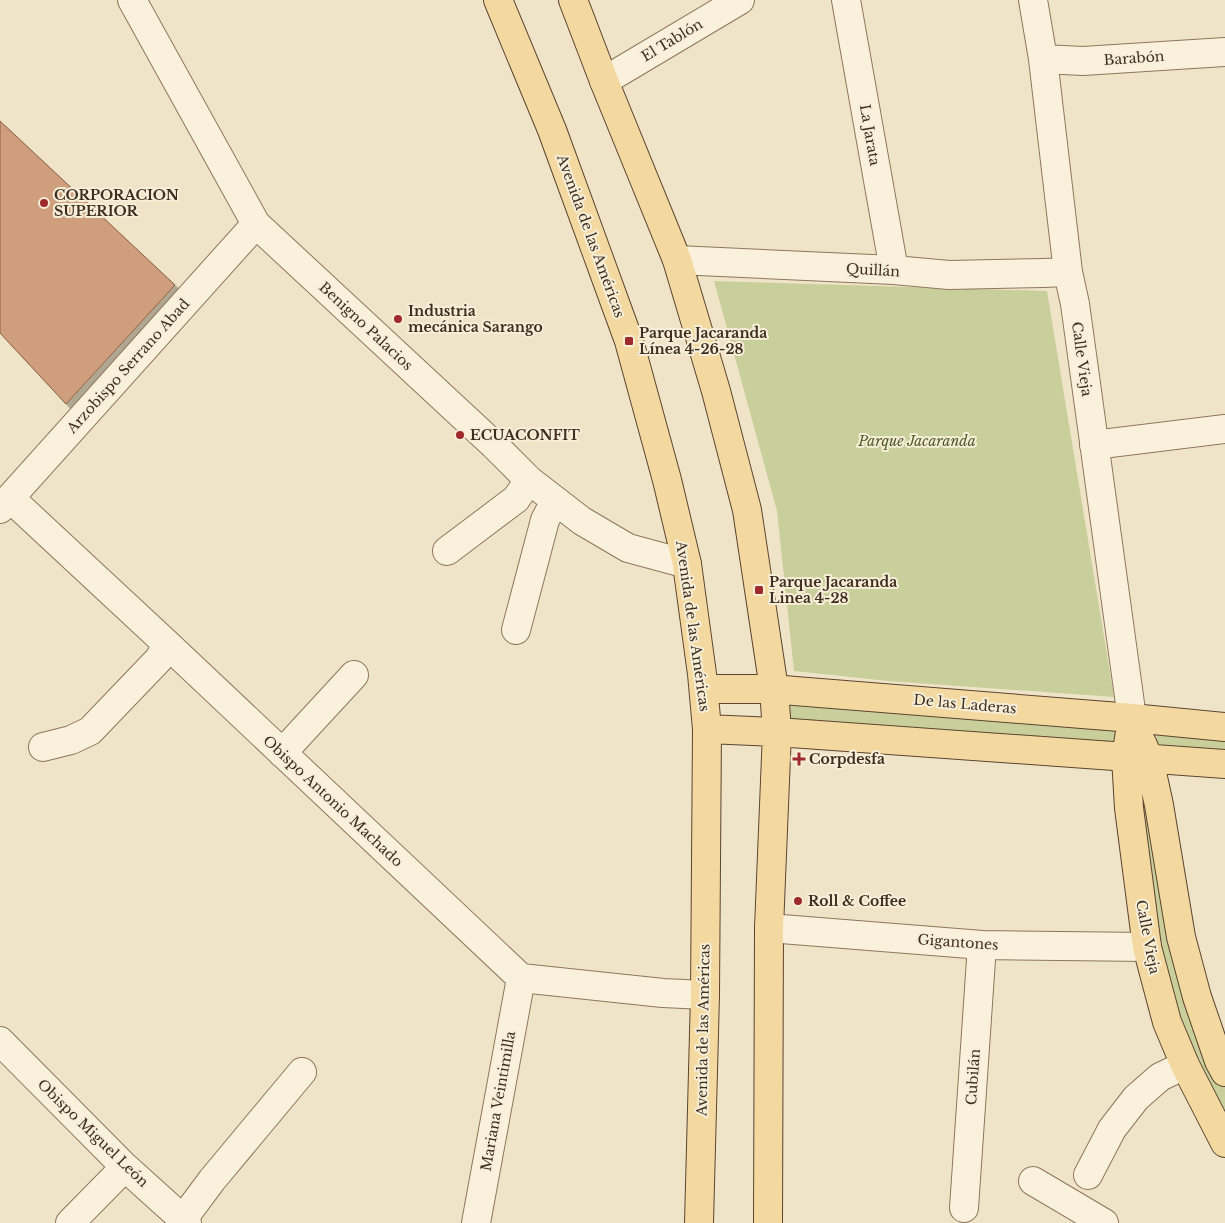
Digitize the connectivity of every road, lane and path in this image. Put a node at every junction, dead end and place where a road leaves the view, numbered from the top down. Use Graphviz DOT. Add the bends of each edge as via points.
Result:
graph roads {
  1 [pos="132,0"];
  2 [pos="498,0"];
  3 [pos="573,0"];
  4 [pos="740,0"];
  5 [pos="846,0"];
  6 [pos="1033,0"];
  7 [pos="1225,52"];
  8 [pos="1043,59"];
  9 [pos="604,81"];
  10 [pos="256,224"];
  11 [pos="677,260"];
  12 [pos="894,270"];
  13 [pos="1068,272"];
  14 [pos="1225,429"];
  15 [pos="1094,445"];
  16 [pos="529,480"];
  17 [pos="555,501"];
  18 [pos="5,504"];
  19 [pos="447,551"];
  20 [pos="687,564"];
  21 [pos="516,630"];
  22 [pos="167,644"];
  23 [pos="354,674"];
  24 [pos="704,689"];
  25 [pos="774,689"];
  26 [pos="1132,718"];
  27 [pos="1225,728"];
  28 [pos="707,729"];
  29 [pos="777,732"];
  30 [pos="43,747"];
  31 [pos="282,753"];
  32 [pos="1138,758"];
  33 [pos="1225,764"];
  34 [pos="769,928"];
  35 [pos="982,945"];
  36 [pos="1147,947"];
  37 [pos="521,978"];
  38 [pos="705,995"];
  39 [pos="0,1042"];
  40 [pos="1185,1065"];
  41 [pos="302,1072"];
  42 [pos="1225,1072"];
  43 [pos="1225,1143"];
  44 [pos="125,1166"];
  45 [pos="1088,1175"];
  46 [pos="1034,1181"];
  47 [pos="964,1208"];
  48 [pos="185,1221"];
  49 [pos="70,1223"];
  50 [pos="476,1223"];
  51 [pos="699,1223"];
  52 [pos="768,1223"];
  53 [pos="1104,1223"];
  1 -- 10 [label="street, Benigno Palacios"];
  2 -- 20 [label="main road, Avenida de las Américas" via="552,130 629,341"];
  3 -- 9 [label="main road"];
  4 -- 9 [label="street, El Tablón"];
  5 -- 12 [label="street, La Jarata"];
  6 -- 8 [label="street, Calle Vieja"];
  7 -- 8 [label="street, Barabón" via="1084,61"];
  8 -- 13 [label="street, Calle Vieja"];
  9 -- 11 [label="main road"];
  10 -- 16 [label="street, Benigno Palacios"];
  10 -- 18 [label="street, Arzobispo Serrano Abad"];
  11 -- 12 [label="street, Quillán"];
  11 -- 25 [label="main road" via="747,510"];
  12 -- 13 [label="street, Quillán" via="949,275"];
  13 -- 15 [label="street, Calle Vieja"];
  14 -- 15 [label="street"];
  15 -- 26 [label="street, Calle Vieja"];
  16 -- 17 [label="street, Benigno Palacios"];
  16 -- 19 [label="street" via="516,500"];
  17 -- 20 [label="street, Benigno Palacios" via="628,548"];
  17 -- 21 [label="street" via="545,520"];
  18 -- 22 [label="street, Obispo Antonio Machado"];
  20 -- 24 [label="main road, Avenida de las Américas"];
  22 -- 30 [label="street" via="159,659 90,731"];
  22 -- 31 [label="street, Obispo Antonio Machado"];
  23 -- 31 [label="street"];
  24 -- 25 [label="main road, De las Laderas"];
  24 -- 28 [label="main road, Avenida de las Américas"];
  25 -- 26 [label="main road, De las Laderas"];
  25 -- 29 [label="main road"];
  26 -- 27 [label="main road, De las Laderas"];
  26 -- 32 [label="main road, Calle Vieja"];
  28 -- 29 [label="main road"];
  28 -- 38 [label="main road, Avenida de las Américas"];
  29 -- 32 [label="main road"];
  29 -- 34 [label="main road"];
  31 -- 37 [label="street, Obispo Antonio Machado"];
  32 -- 33 [label="main road"];
  32 -- 36 [label="main road, Calle Vieja" via="1129,808"];
  32 -- 42 [label="main road, Calle Vieja" via="1160,805 1181,937 1197,997"];
  34 -- 35 [label="street, Gigantones"];
  34 -- 52 [label="main road"];
  35 -- 36 [label="street, Gigantones"];
  35 -- 47 [label="street, Cubilán"];
  36 -- 40 [label="main road, Calle Vieja" via="1167,1022"];
  37 -- 38 [label="street"];
  37 -- 50 [label="street, Mariana Veintimilla"];
  38 -- 51 [label="main road, Avenida de las Américas"];
  39 -- 44 [label="street, Obispo Miguel León"];
  40 -- 43 [label="main road, Calle Vieja"];
  40 -- 45 [label="street" via="1160,1077 1136,1098 1112,1129"];
  41 -- 48 [label="street" via="212,1180"];
  44 -- 48 [label="street, Obispo Miguel León"];
  44 -- 49 [label="street"];
  46 -- 53 [label="street"];
}
